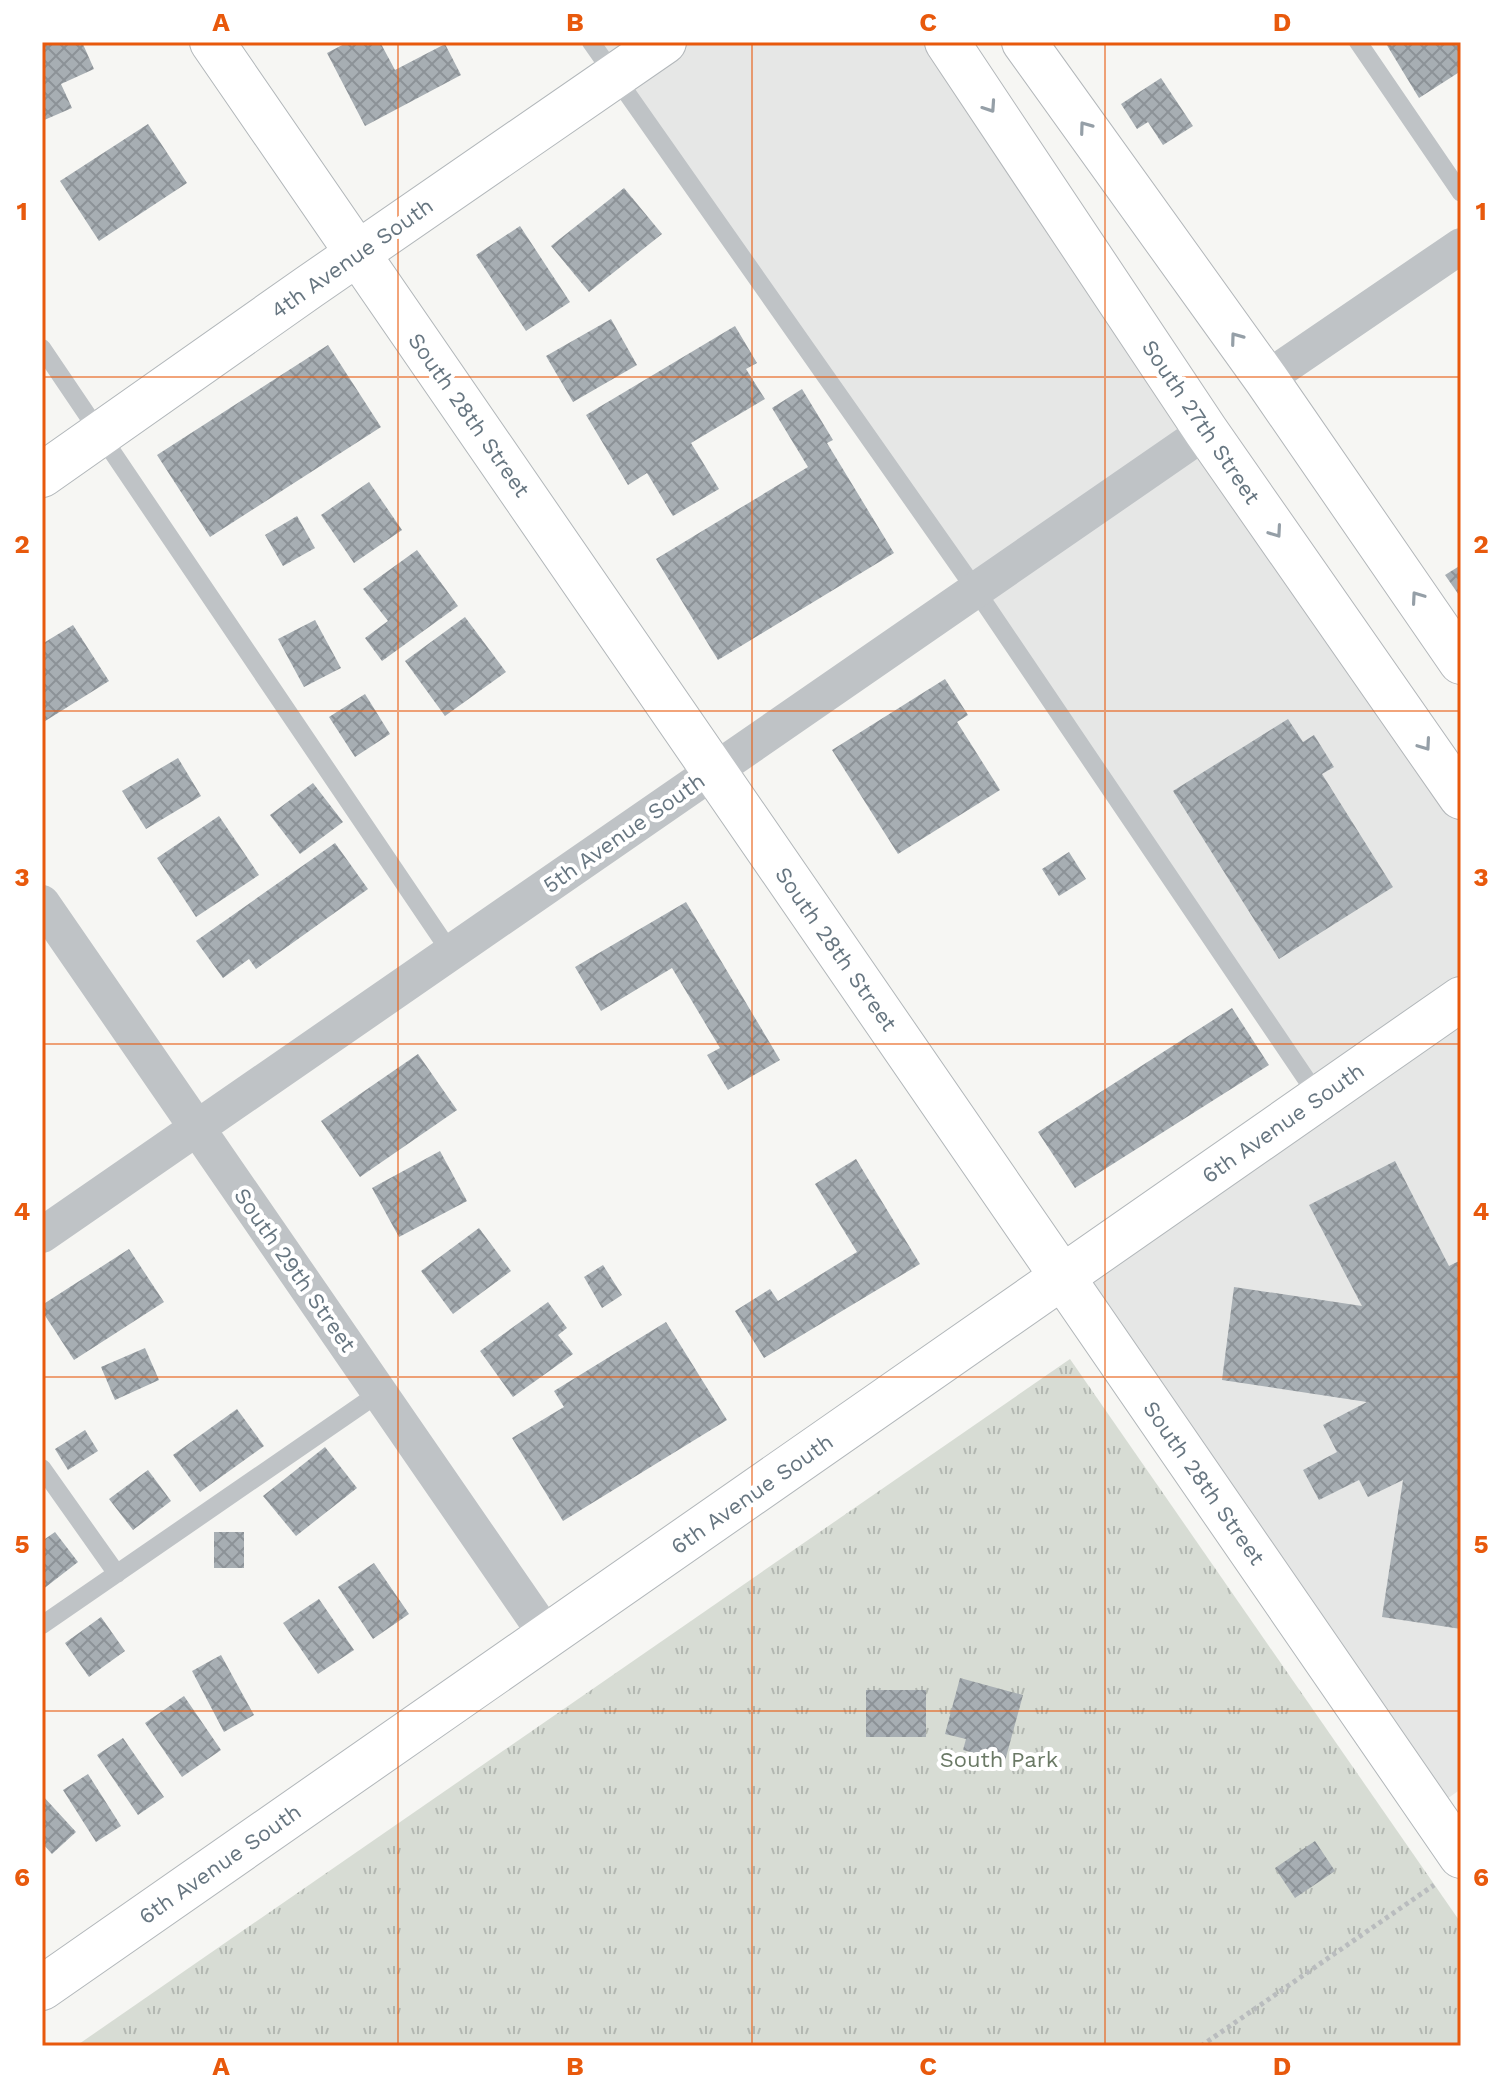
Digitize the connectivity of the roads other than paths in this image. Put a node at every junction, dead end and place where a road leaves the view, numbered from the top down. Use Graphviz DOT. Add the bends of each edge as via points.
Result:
graph roads {
  1 [pos="212,42"];
  2 [pos="664,42"];
  3 [pos="947,42"];
  4 [pos="1024,42"];
  5 [pos="1358,42"];
  6 [pos="603,59"];
  7 [pos="1461,193"];
  8 [pos="1461,246"];
  9 [pos="358,253"];
  10 [pos="42,348"];
  11 [pos="1266,379"];
  12 [pos="1206,431"];
  13 [pos="101,434"];
  14 [pos="42,475"];
  15 [pos="975,589"];
  16 [pos="1461,662"];
  17 [pos="713,770"];
  18 [pos="1461,797"];
  19 [pos="42,903"];
  20 [pos="451,953"];
  21 [pos="1461,999"];
  22 [pos="1319,1098"];
  23 [pos="198,1129"];
  24 [pos="42,1235"];
  25 [pos="1062,1277"];
  26 [pos="379,1393"];
  27 [pos="42,1468"];
  28 [pos="117,1574"];
  29 [pos="42,1625"];
  30 [pos="547,1636"];
  31 [pos="1445,1800"];
  32 [pos="1450,1869"];
  33 [pos="42,1988"];
  1 -- 9 [label="street, South 28th Street"];
  2 -- 6 [label="street, 4th Avenue South"];
  3 -- 12 [label="street, South 27th Street, one-way"];
  11 -- 4 [label="street, one-way"];
  5 -- 7 [label="lane"];
  6 -- 9 [label="street, 4th Avenue South"];
  6 -- 15 [label="lane"];
  8 -- 11 [label="street"];
  9 -- 13 [label="street, 4th Avenue South"];
  9 -- 17 [label="street, South 28th Street"];
  10 -- 13 [label="lane"];
  16 -- 11 [label="street, one-way"];
  12 -- 15 [label="street, 5th Avenue South"];
  12 -- 18 [label="street, South 27th Street, one-way"];
  13 -- 14 [label="street, 4th Avenue South"];
  13 -- 20 [label="lane"];
  15 -- 17 [label="street, 5th Avenue South"];
  15 -- 22 [label="lane"];
  17 -- 20 [label="street, 5th Avenue South"];
  17 -- 25 [label="street, South 28th Street"];
  19 -- 23 [label="street, South 29th Street"];
  20 -- 23 [label="street, 5th Avenue South"];
  21 -- 22 [label="street, 6th Avenue South"];
  22 -- 25 [label="street, 6th Avenue South"];
  23 -- 24 [label="street, 5th Avenue South"];
  23 -- 26 [label="street, South 29th Street"];
  25 -- 30 [label="street, 6th Avenue South"];
  25 -- 31 [label="street, South 28th Street"];
  26 -- 28 [label="lane"];
  26 -- 30 [label="street, South 29th Street"];
  27 -- 28 [label="lane"];
  28 -- 29 [label="lane"];
  30 -- 33 [label="street, 6th Avenue South"];
  31 -- 32 [label="street, South 28th Street"];
}
